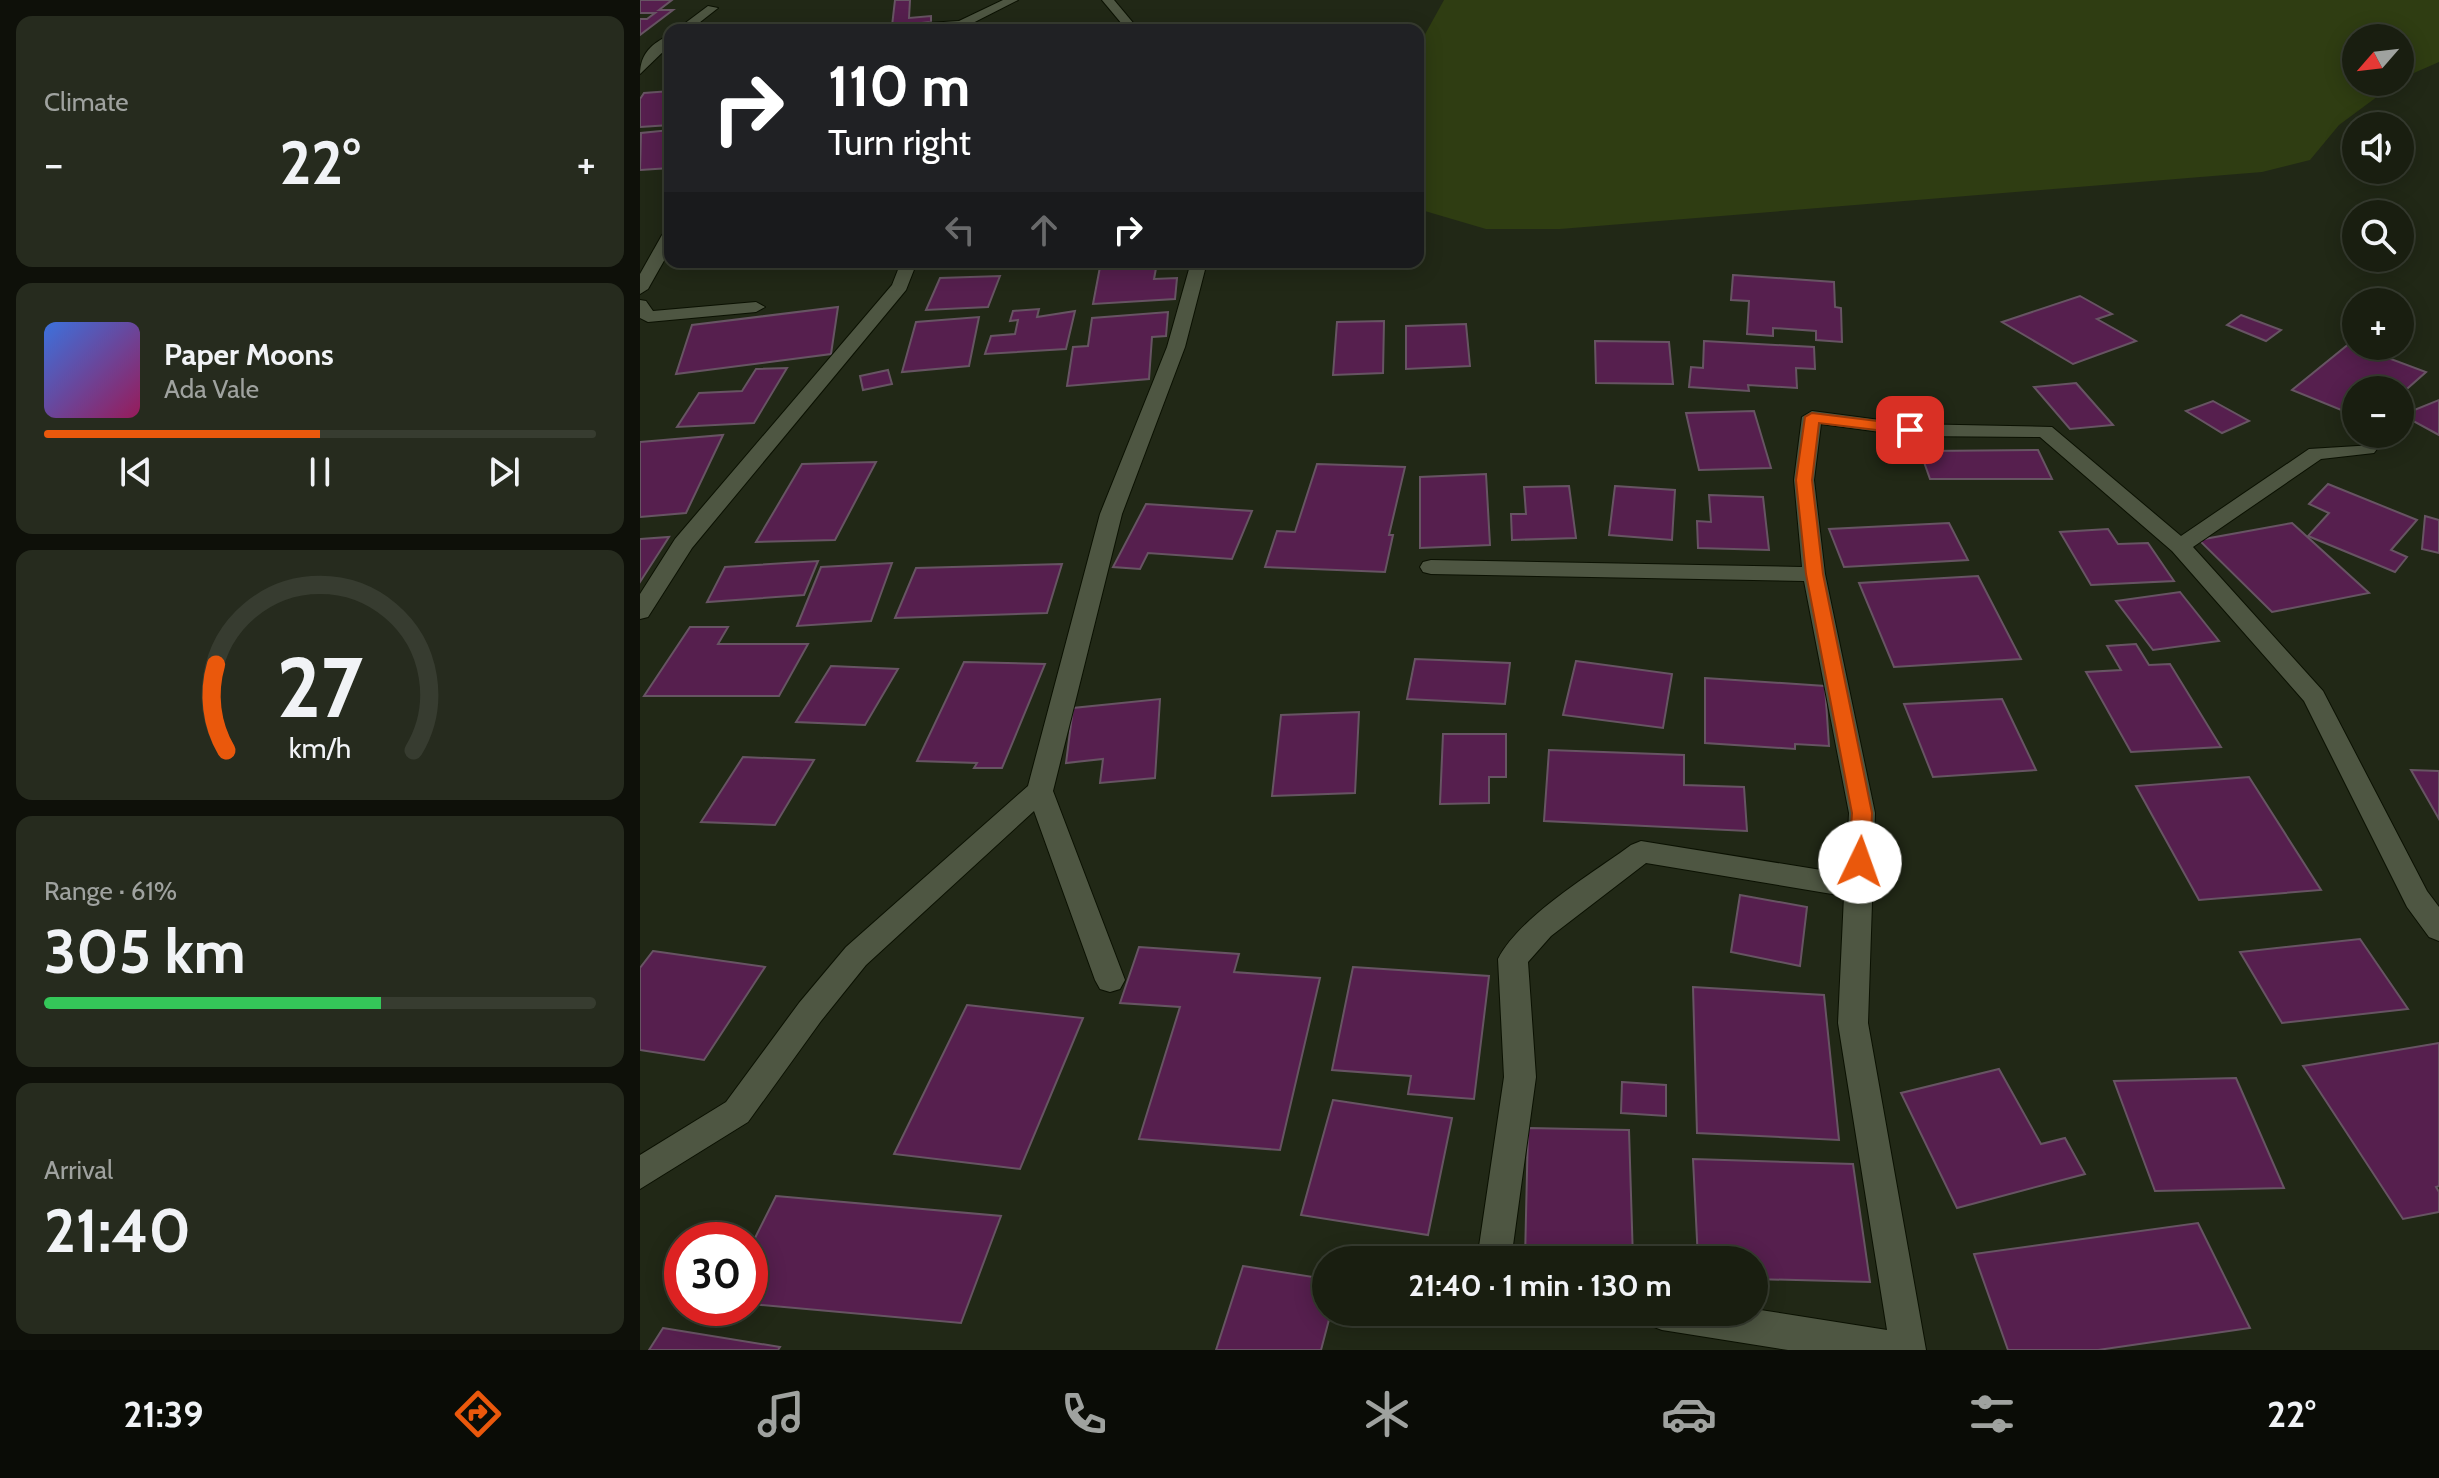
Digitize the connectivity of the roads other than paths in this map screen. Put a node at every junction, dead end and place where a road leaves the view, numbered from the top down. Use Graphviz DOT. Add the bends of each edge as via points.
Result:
graph roads {
  1 [pos="1012,0"];
  2 [pos="1108,0"];
  3 [pos="712,8"];
  4 [pos="690,24"];
  5 [pos="961,24"];
  6 [pos="1128,24"];
  7 [pos="664,43"];
  8 [pos="640,70"];
  9 [pos="664,246"];
  10 [pos="907,268"];
  11 [pos="1197,268"];
  12 [pos="640,289"];
  13 [pos="640,305"];
  14 [pos="756,307"];
  15 [pos="2367,449"];
  16 [pos="2180,546"];
  17 [pos="1431,567"];
  18 [pos="1814,574"];
  19 [pos="640,612"];
  20 [pos="1040,791"];
  21 [pos="1859,887"];
  22 [pos="2439,929"];
  23 [pos="1110,980"];
  24 [pos="640,1173"];
  25 [pos="1496,1246"];
  26 [pos="1750,1326"];
  27 [pos="1901,1350"];
  28 [pos="1908,1350"];
  1 -- 5 [label="street"];
  2 -- 6 [label="street"];
  3 -- 4 [label="street"];
  7 -- 8 [label="street"];
  9 -- 12 [label="street"];
  10 -- 19 [label="street" via="900,286 683,544"];
  11 -- 20 [label="street" via="1176,347 1111,514"];
  13 -- 14 [label="street" via="648,317"];
  15 -- 16 [label="street" via="2316,453"];
  16 -- 18 [label="street" via="2045,431 1910,430 1812,417 1804,480"];
  16 -- 22 [label="street" via="2314,697 2417,899"];
  17 -- 18 [label="street"];
  18 -- 21 [label="street" via="1862,813"];
  20 -- 23 [label="street"];
  20 -- 24 [label="street" via="856,956 737,1112"];
  21 -- 25 [label="street" via="1641,852 1541,928 1513,959 1520,1077"];
  21 -- 28 [label="street" via="1853,1023"];
  26 -- 27 [label="street"];
}
